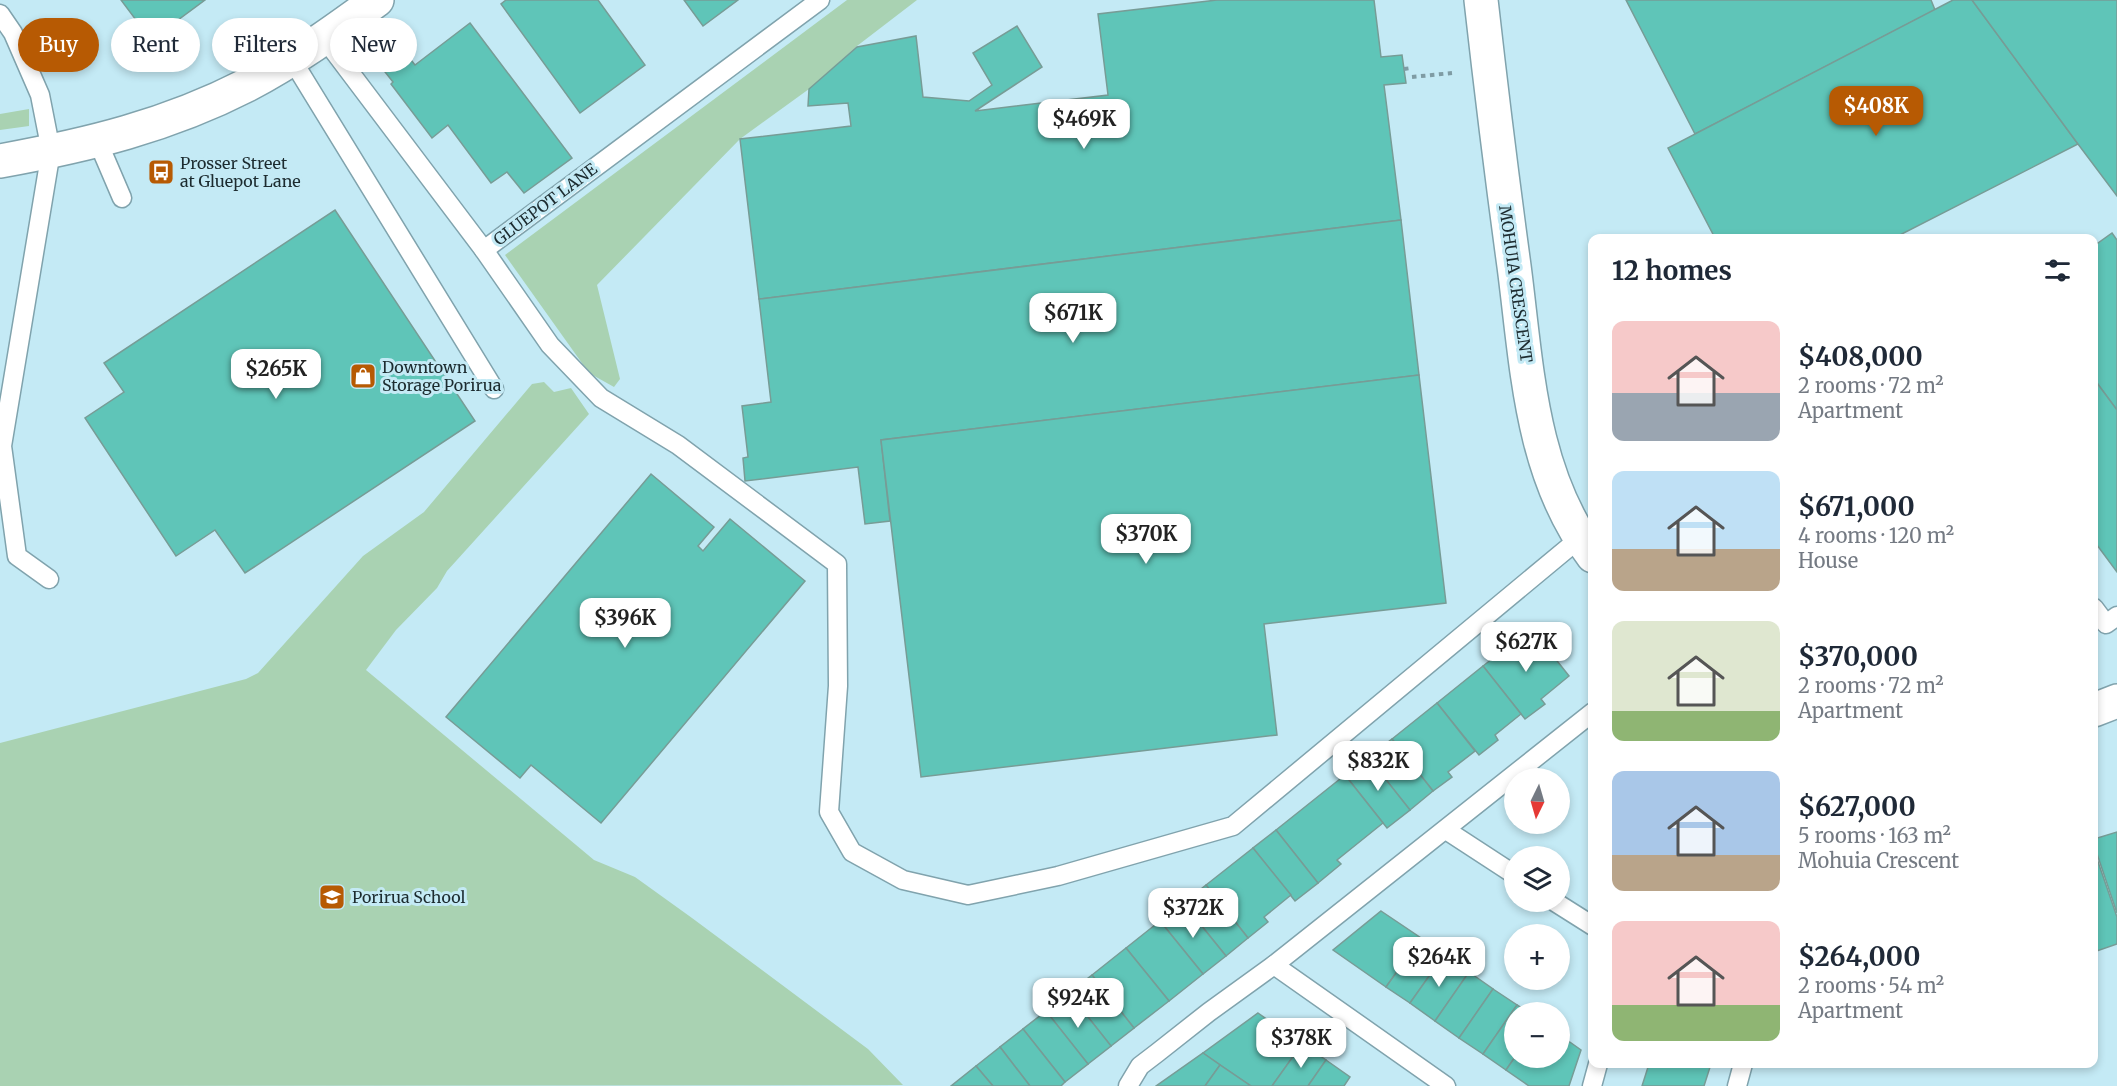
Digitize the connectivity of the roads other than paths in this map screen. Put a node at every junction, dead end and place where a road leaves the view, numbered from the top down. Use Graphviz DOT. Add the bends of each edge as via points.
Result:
graph roads {
  1 [pos="377,0"];
  2 [pos="820,0"];
  3 [pos="1481,0"];
  4 [pos="0,14"];
  5 [pos="324,38"];
  6 [pos="318,42"];
  7 [pos="268,72"];
  8 [pos="300,72"];
  9 [pos="98,142"];
  10 [pos="51,152"];
  11 [pos="0,161"];
  12 [pos="122,198"];
  13 [pos="484,250"];
  14 [pos="494,389"];
  15 [pos="1586,547"];
  16 [pos="49,579"];
  17 [pos="2098,613"];
  18 [pos="2117,616"];
  19 [pos="2117,701"];
  20 [pos="2098,708"];
  21 [pos="1588,716"];
  22 [pos="1446,830"];
  23 [pos="1504,868"];
  24 [pos="1570,911"];
  25 [pos="1588,923"];
  26 [pos="1274,965"];
  27 [pos="1597,1068"];
  28 [pos="1742,1068"];
  29 [pos="1128,1086"];
  30 [pos="1446,1086"];
  31 [pos="1592,1086"];
  32 [pos="1737,1086"];
  1 -- 5 [label="street"];
  2 -- 13 [label="lane, GLUEPOT LANE"];
  3 -- 15 [label="street, MOHUIA CRESCENT" via="1534,419 1549,474"];
  4 -- 10 [label="lane" via="13,33 40,95"];
  5 -- 6 [label="street"];
  5 -- 13 [label="lane, GLUEPOT LANE"];
  7 -- 9 [label="street" via="188,112"];
  8 -- 14 [label="lane"];
  9 -- 10 [label="street"];
  9 -- 12 [label="lane"];
  10 -- 11 [label="street"];
  10 -- 16 [label="lane" via="2,446 17,556"];
  13 -- 15 [label="lane" via="550,345 601,398 678,445 837,564 838,686 829,812 852,852 903,880 968,895 1058,876 1233,826"];
  17 -- 18 [label="lane" via="2106,624"];
  19 -- 20 [label="street"];
  21 -- 22 [label="lane"];
  22 -- 23 [label="lane"];
  22 -- 26 [label="lane"];
  24 -- 25 [label="lane"];
  26 -- 29 [label="lane" via="1148,1059"];
  26 -- 30 [label="lane"];
  27 -- 31 [label="lane"];
  28 -- 32 [label="lane"];
}
